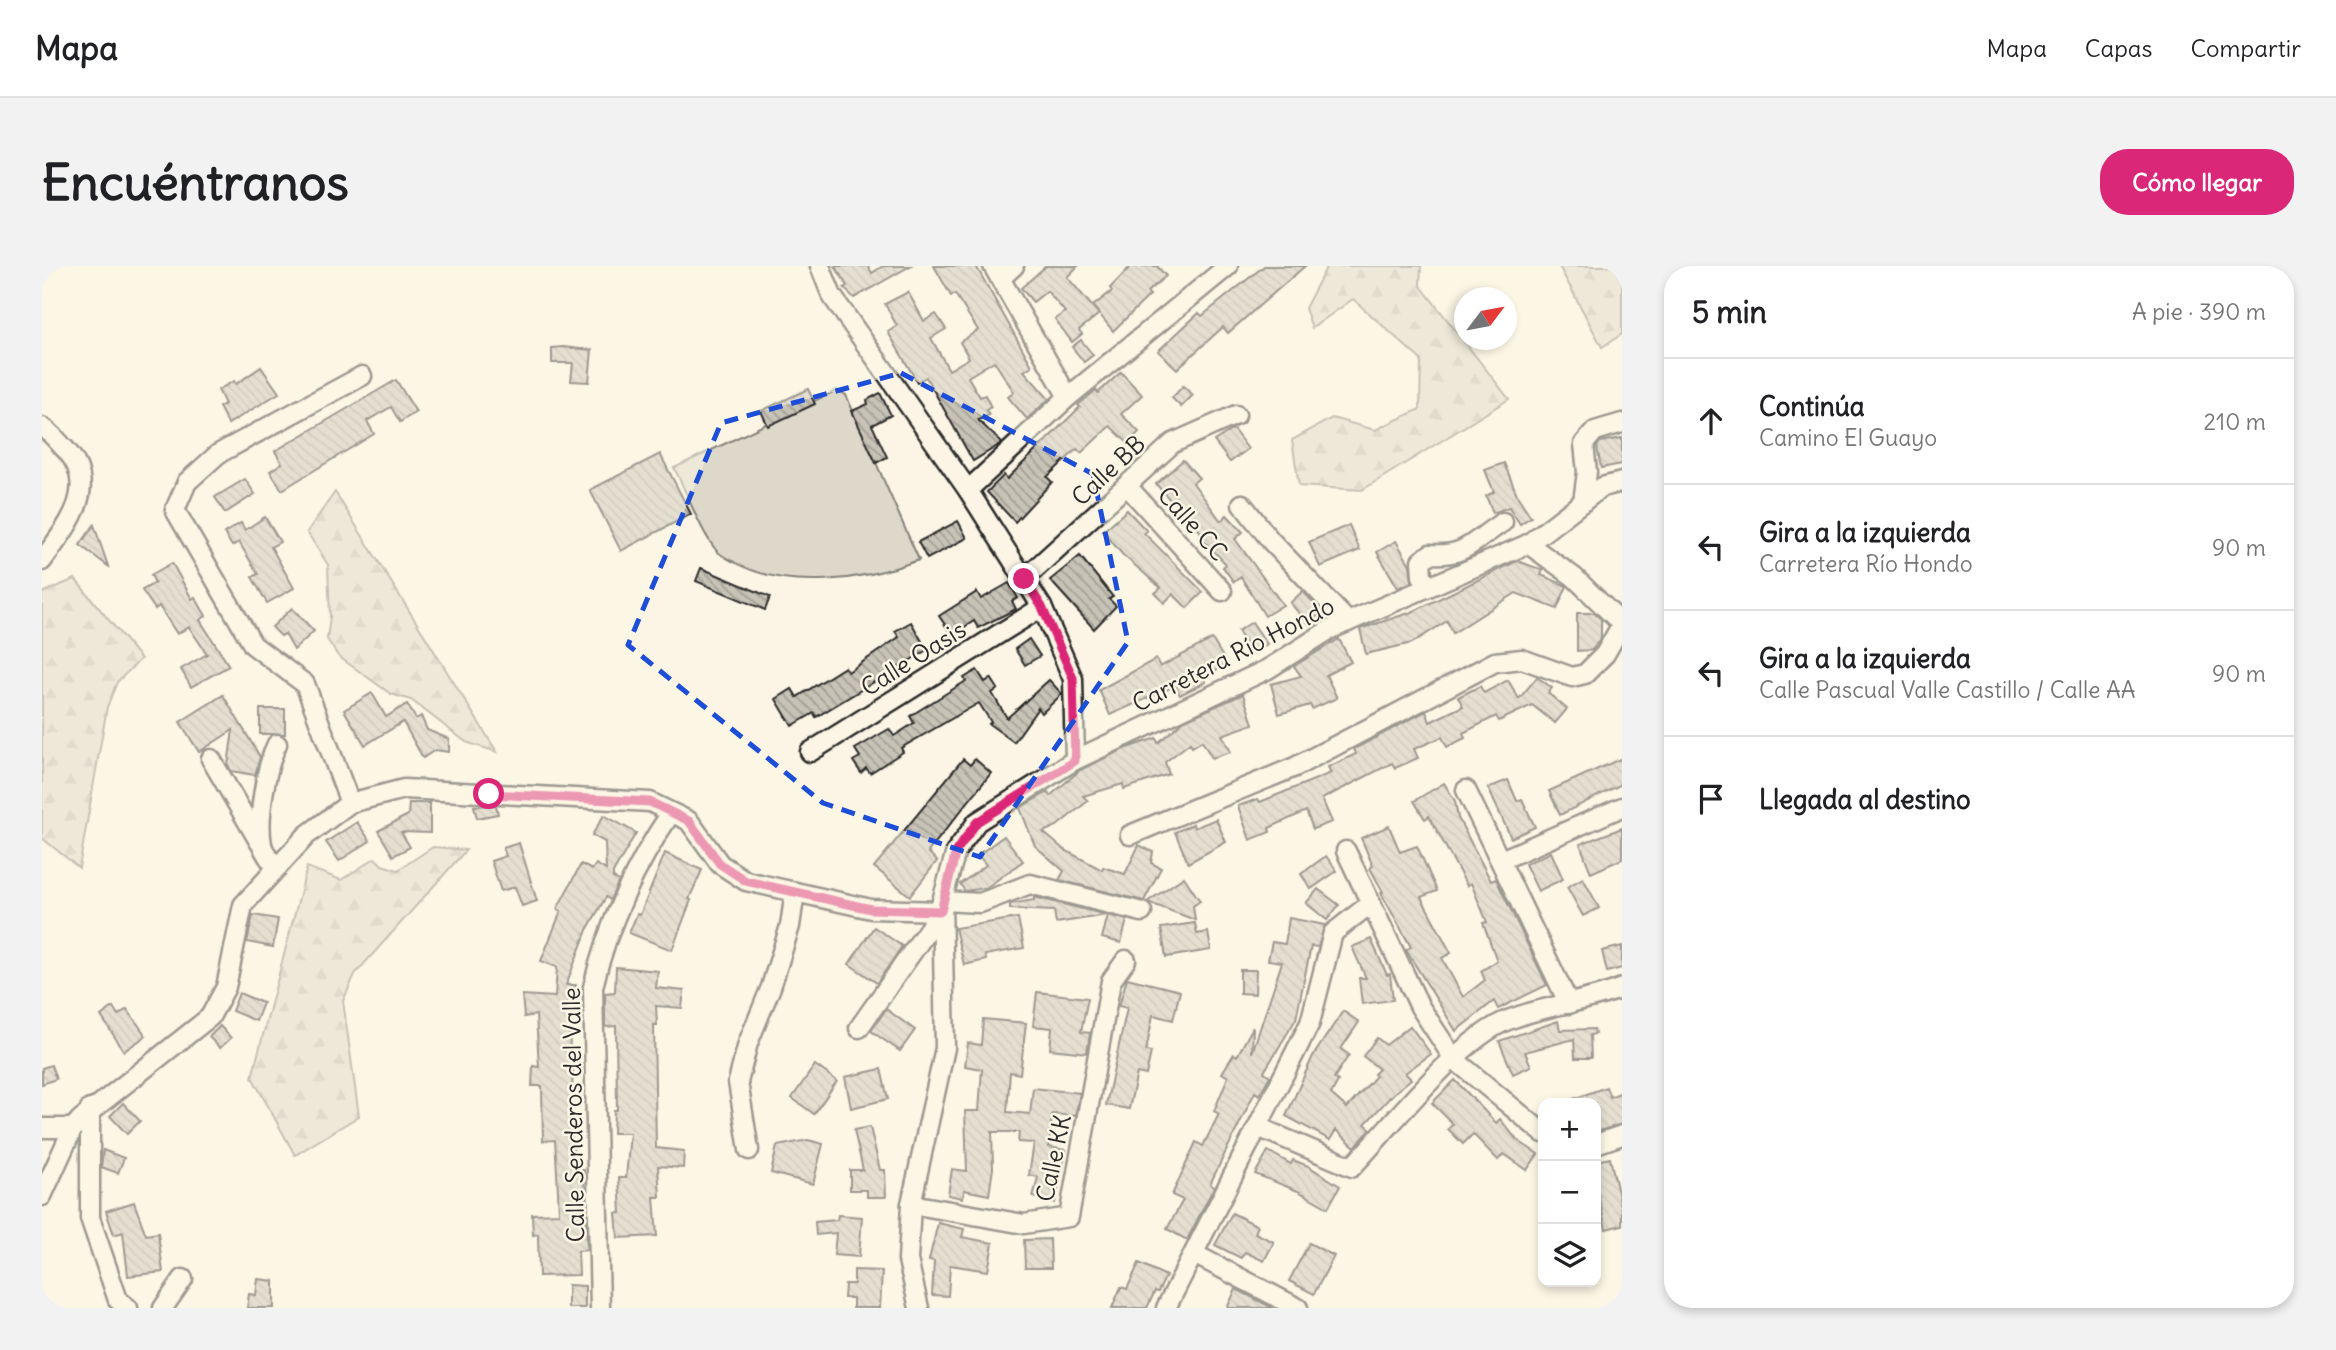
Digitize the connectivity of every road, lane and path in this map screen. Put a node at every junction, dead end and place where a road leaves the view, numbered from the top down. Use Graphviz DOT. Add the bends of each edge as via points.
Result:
graph roads {
  1 [pos="820,266"];
  2 [pos="1014,266"];
  3 [pos="1228,266"];
  4 [pos="996,273"];
  5 [pos="362,376"];
  6 [pos="1068,397"];
  7 [pos="1236,415"];
  8 [pos="1622,423"];
  9 [pos="42,427"];
  10 [pos="1622,482"];
  11 [pos="1128,487"];
  12 [pos="968,491"];
  13 [pos="1583,502"];
  14 [pos="1242,504"];
  15 [pos="1503,522"];
  16 [pos="1528,544"];
  17 [pos="42,561"];
  18 [pos="1024,579"];
  19 [pos="1428,587"];
  20 [pos="1222,591"];
  21 [pos="1042,607"];
  22 [pos="1348,622"];
  23 [pos="1622,624"];
  24 [pos="277,744"];
  25 [pos="810,752"];
  26 [pos="211,759"];
  27 [pos="1075,761"];
  28 [pos="1466,790"];
  29 [pos="351,803"];
  30 [pos="1622,807"];
  31 [pos="671,813"];
  32 [pos="1129,835"];
  33 [pos="262,846"];
  34 [pos="1346,851"];
  35 [pos="1501,860"];
  36 [pos="276,868"];
  37 [pos="795,892"];
  38 [pos="1370,904"];
  39 [pos="942,906"];
  40 [pos="1142,912"];
  41 [pos="1126,960"];
  42 [pos="1622,988"];
  43 [pos="1569,1004"];
  44 [pos="859,1028"];
  45 [pos="1454,1059"];
  46 [pos="90,1110"];
  47 [pos="1258,1127"];
  48 [pos="42,1128"];
  49 [pos="73,1128"];
  50 [pos="1538,1129"];
  51 [pos="1622,1135"];
  52 [pos="1601,1141"];
  53 [pos="749,1150"];
  54 [pos="42,1196"];
  55 [pos="911,1205"];
  56 [pos="1194,1254"];
  57 [pos="183,1279"];
  58 [pos="128,1308"];
  59 [pos="163,1308"];
  60 [pos="600,1308"];
  61 [pos="919,1308"];
  62 [pos="1166,1308"];
  63 [pos="1298,1308"];
  1 -- 12 [label="street" via="832,296"];
  2 -- 4 [label="street"];
  3 -- 6 [label="street"];
  4 -- 6 [label="street"];
  5 -- 29 [label="street" via="218,454 187,482 175,510 253,645 305,684"];
  6 -- 12 [label="street"];
  7 -- 11 [label="street, Calle BB" via="1173,443"];
  8 -- 13 [label="street" via="1595,431 1584,444"];
  9 -- 17 [label="street" via="76,461 82,495 71,521"];
  10 -- 13 [label="street, Carretera Río Hondo" via="1602,487"];
  11 -- 18 [label="street, Calle BB"];
  11 -- 20 [label="street, Calle CC"];
  12 -- 18 [label="street"];
  13 -- 16 [label="street, Carretera Río Hondo"];
  14 -- 22 [label="street"];
  15 -- 19 [label="street" via="1461,552 1430,554 1421,561"];
  16 -- 19 [label="street, Carretera Río Hondo"];
  16 -- 23 [label="street" via="1574,578"];
  18 -- 21 [label="street"];
  19 -- 22 [label="street, Carretera Río Hondo"];
  21 -- 25 [label="street, Calle Oasis"];
  21 -- 27 [label="street" via="1073,678"];
  22 -- 27 [label="street, Carretera Río Hondo" via="1268,669"];
  23 -- 32 [label="street" via="1605,654 1585,674 1572,677 1522,659 1495,662 1295,767"];
  24 -- 33 [label="street" via="267,778"];
  26 -- 33 [label="street"];
  27 -- 39 [label="street, Carretera Río Hondo" via="977,822 956,851"];
  28 -- 35 [label="street"];
  29 -- 31 [label="street" via="404,789 650,802"];
  29 -- 36 [label="street" via="307,835"];
  30 -- 35 [label="street"];
  31 -- 37 [label="street" via="689,821 720,864 746,881"];
  31 -- 60 [label="street, Calle Senderos del Valle" via="634,879 600,958 593,987"];
  33 -- 36 [label="street"];
  34 -- 38 [label="street"];
  35 -- 43 [label="street"];
  36 -- 46 [label="street" via="243,905 226,987 211,1017"];
  37 -- 39 [label="street" via="871,909"];
  37 -- 53 [label="street" via="790,926 738,1082"];
  38 -- 45 [label="street" via="1420,1007"];
  38 -- 47 [label="street" via="1333,933 1310,1023"];
  39 -- 40 [label="street" via="980,903 1030,884"];
  39 -- 44 [label="street"];
  39 -- 55 [label="street, Carretera Río Hondo" via="945,1048"];
  41 -- 55 [label="street, Calle KK" via="1111,981 1069,1217 1024,1224"];
  42 -- 43 [label="street"];
  43 -- 45 [label="street" via="1508,1020 1473,1039"];
  45 -- 47 [label="street" via="1352,1167"];
  45 -- 50 [label="street"];
  46 -- 49 [label="street"];
  46 -- 58 [label="street" via="90,1219 118,1300"];
  47 -- 56 [label="street"];
  48 -- 49 [label="street"];
  49 -- 54 [label="street"];
  51 -- 52 [label="street"];
  55 -- 61 [label="street, Carretera Río Hondo" via="908,1261"];
  56 -- 62 [label="street"];
  56 -- 63 [label="street"];
  57 -- 59 [label="street"];
}
